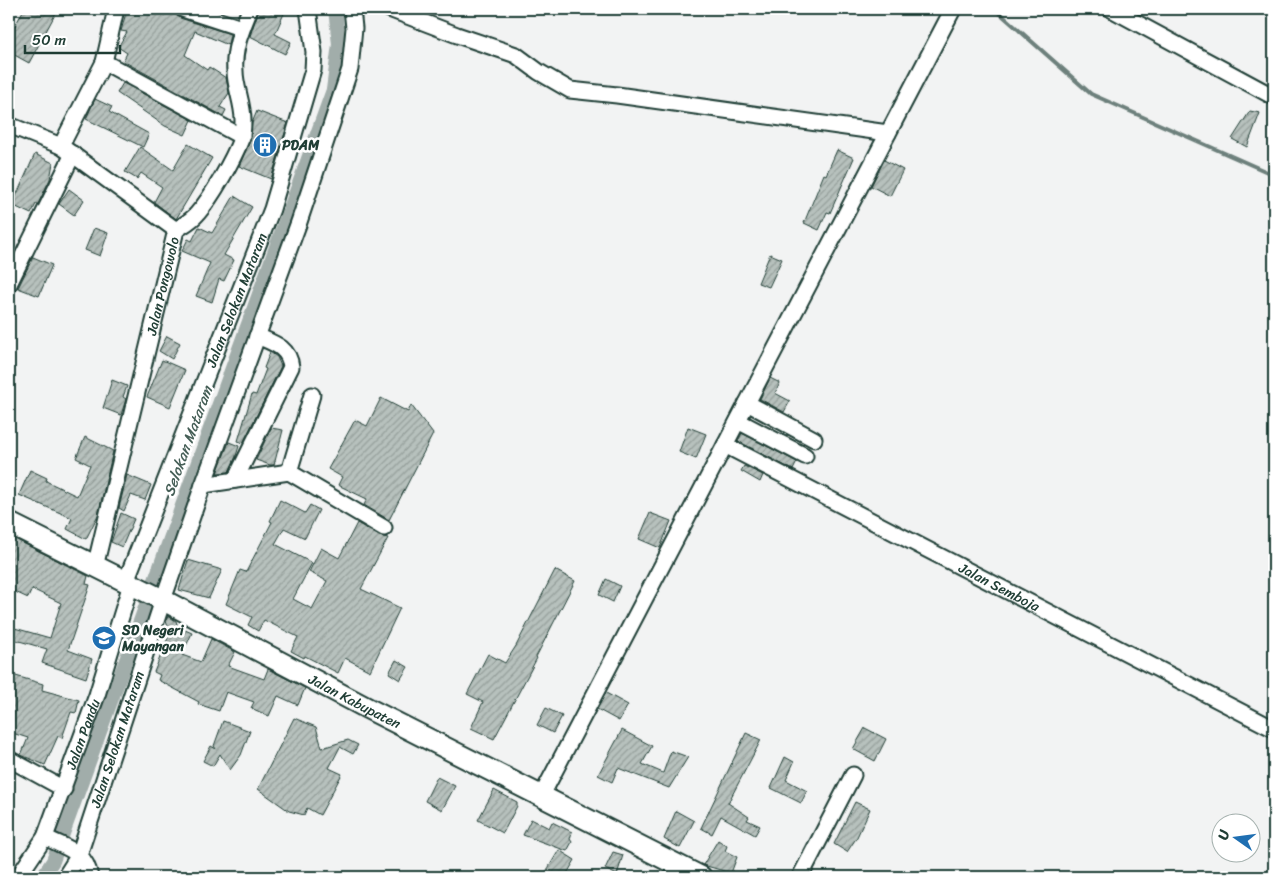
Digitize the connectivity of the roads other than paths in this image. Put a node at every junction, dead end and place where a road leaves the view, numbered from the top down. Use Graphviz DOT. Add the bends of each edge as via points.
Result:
graph roads {
  1 [pos="116,9"];
  2 [pos="182,9"];
  3 [pos="250,9"];
  4 [pos="308,9"];
  5 [pos="352,9"];
  6 [pos="389,9"];
  7 [pos="953,9"];
  8 [pos="1111,9"];
  9 [pos="241,28"];
  10 [pos="104,62"];
  11 [pos="1274,96"];
  12 [pos="9,125"];
  13 [pos="888,133"];
  14 [pos="242,137"];
  15 [pos="67,150"];
  16 [pos="176,230"];
  17 [pos="9,284"];
  18 [pos="257,336"];
  19 [pos="312,395"];
  20 [pos="747,403"];
  21 [pos="738,421"];
  22 [pos="814,439"];
  23 [pos="725,445"];
  24 [pos="805,456"];
  25 [pos="289,472"];
  26 [pos="235,480"];
  27 [pos="203,485"];
  28 [pos="9,523"];
  29 [pos="384,528"];
  30 [pos="95,567"];
  31 [pos="130,583"];
  32 [pos="161,599"];
  33 [pos="1274,729"];
  34 [pos="9,759"];
  35 [pos="853,774"];
  36 [pos="64,789"];
  37 [pos="542,795"];
  38 [pos="48,838"];
  39 [pos="75,852"];
  40 [pos="18,877"];
  41 [pos="65,877"];
  42 [pos="90,877"];
  43 [pos="700,877"];
  44 [pos="800,877"];
  1 -- 10 [label="street"];
  2 -- 9 [label="street"];
  3 -- 9 [label="street"];
  4 -- 31 [label="street, Jalan Selokan Mataram" via="313,70 272,209"];
  5 -- 18 [label="street, Jalan Selokan Mataram" via="354,28 350,69"];
  6 -- 13 [label="street" via="516,55 570,90"];
  7 -- 13 [label="street"];
  8 -- 11 [label="street"];
  9 -- 14 [label="street" via="234,72 243,120"];
  10 -- 14 [label="street"];
  10 -- 15 [label="street"];
  12 -- 15 [label="street, Jalan Pongowolo"];
  13 -- 20 [label="street"];
  14 -- 16 [label="street" via="207,201 197,215"];
  15 -- 16 [label="street, Jalan Pongowolo"];
  15 -- 17 [label="street"];
  16 -- 30 [label="street, Jalan Pongowolo"];
  18 -- 26 [label="street" via="282,347 291,367"];
  18 -- 27 [label="street, Jalan Selokan Mataram"];
  19 -- 25 [label="street"];
  20 -- 21 [label="street"];
  20 -- 22 [label="street"];
  21 -- 23 [label="street"];
  21 -- 24 [label="street"];
  23 -- 33 [label="street, Jalan Semboja"];
  23 -- 37 [label="street"];
  25 -- 26 [label="street"];
  25 -- 29 [label="street"];
  26 -- 27 [label="street"];
  27 -- 32 [label="street, Jalan Selokan Mataram"];
  28 -- 30 [label="main road, Jalan Kabupaten"];
  30 -- 31 [label="main road, Jalan Kabupaten"];
  31 -- 32 [label="main road, Jalan Kabupaten"];
  31 -- 36 [label="street, Jalan Pandu" via="97,695"];
  32 -- 37 [label="main road, Jalan Kabupaten"];
  32 -- 39 [label="street, Jalan Selokan Mataram"];
  34 -- 36 [label="street"];
  35 -- 44 [label="street"];
  36 -- 38 [label="street, Jalan Pandu"];
  37 -- 43 [label="main road, Jalan Kabupaten"];
  38 -- 39 [label="street"];
  38 -- 40 [label="street, Jalan Pandu"];
  39 -- 41 [label="street, Jalan Selokan Mataram"];
  39 -- 42 [label="street" via="88,866"];
}
